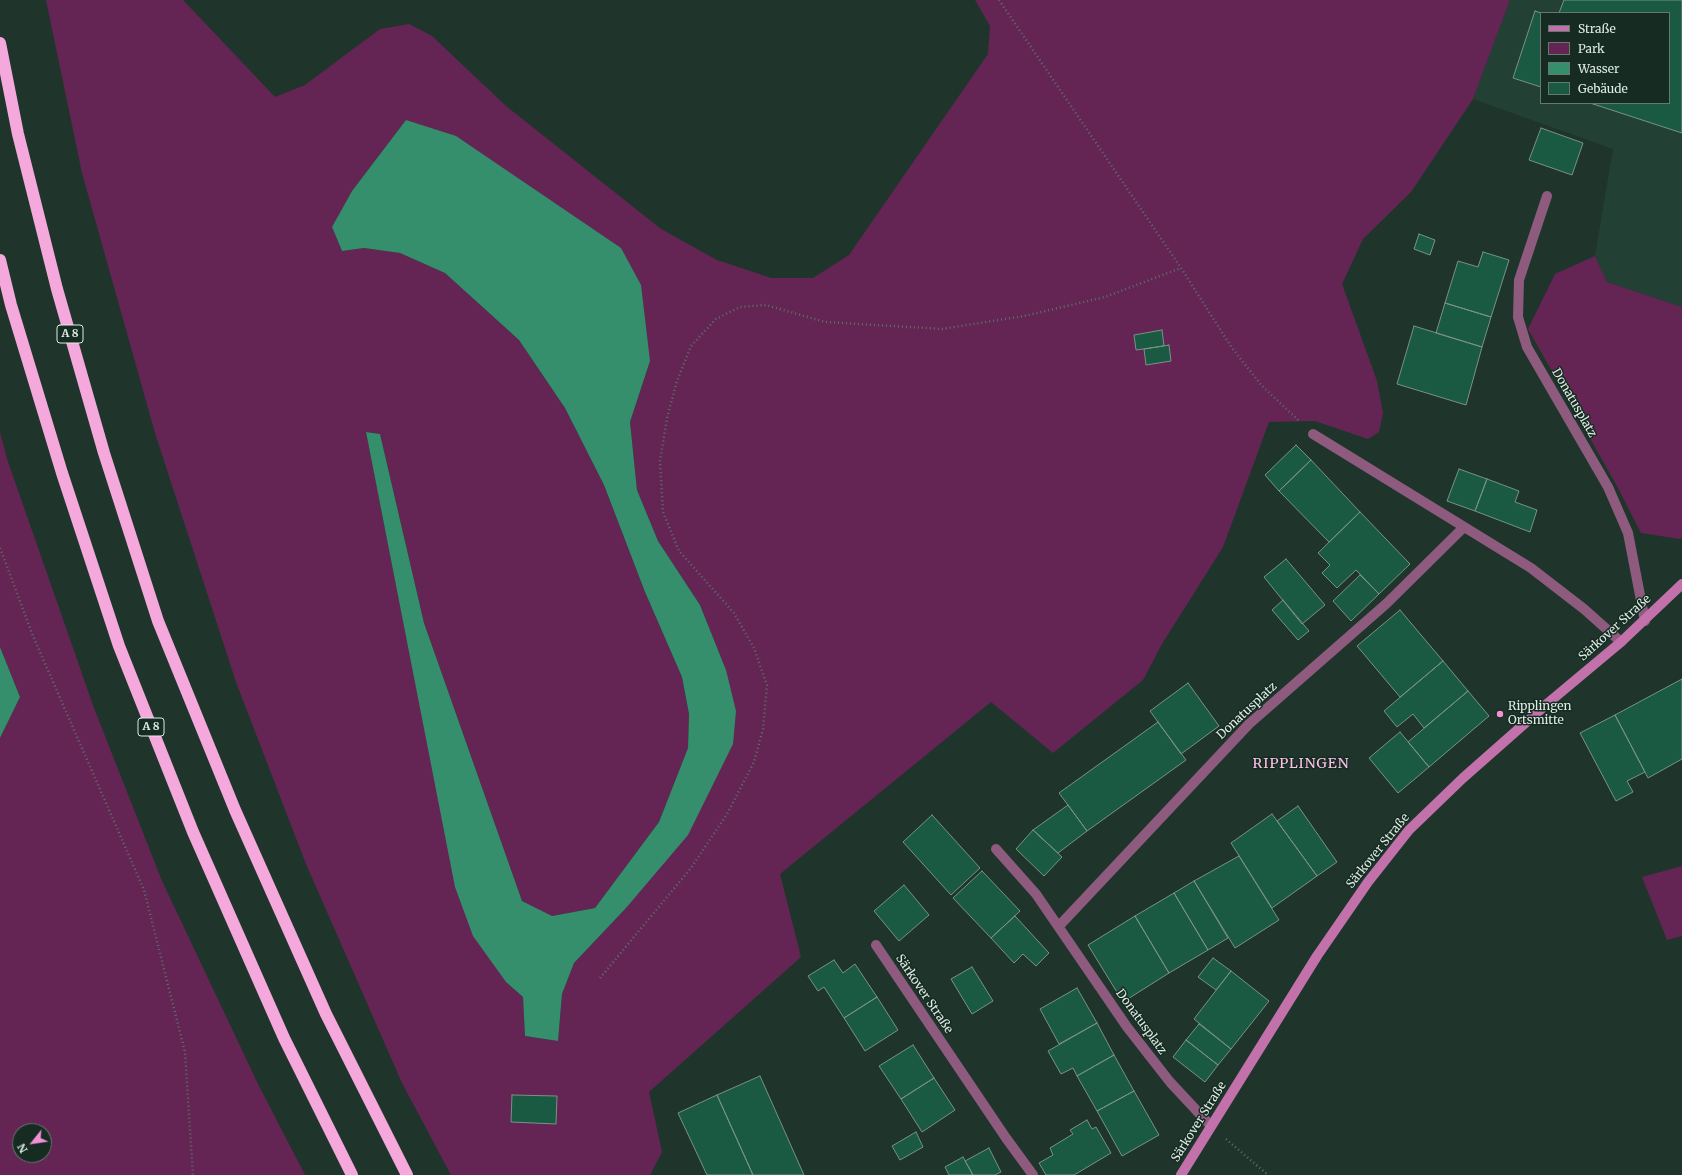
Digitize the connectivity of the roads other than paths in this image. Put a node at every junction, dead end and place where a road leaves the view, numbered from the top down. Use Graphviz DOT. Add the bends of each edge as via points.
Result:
graph roads {
  1 [pos="0,43"];
  2 [pos="1547,196"];
  3 [pos="0,260"];
  4 [pos="1313,434"];
  5 [pos="1464,527"];
  6 [pos="1682,584"];
  7 [pos="1645,621"];
  8 [pos="1621,642"];
  9 [pos="996,849"];
  10 [pos="1059,926"];
  11 [pos="876,945"];
  12 [pos="1211,1126"];
  13 [pos="352,1175"];
  14 [pos="407,1175"];
  15 [pos="1033,1175"];
  16 [pos="1181,1175"];
  1 -- 14 [label="highway, A 8" via="18,134 57,289 104,453 158,622 234,810 326,1014"];
  2 -- 7 [label="street, Donatusplatz" via="1519,280 1518,317 1527,347 1608,488 1628,533"];
  3 -- 13 [label="highway, A 8" via="11,305 62,473 119,646 193,832 281,1031"];
  4 -- 5 [label="street"];
  5 -- 8 [label="street" via="1531,568"];
  5 -- 10 [label="street, Donatusplatz" via="1386,604 1249,724"];
  6 -- 7 [label="main road, Särkover Straße"];
  7 -- 8 [label="main road, Särkover Straße"];
  8 -- 12 [label="main road, Särkover Straße" via="1463,778 1409,830 1368,882 1317,956"];
  9 -- 10 [label="street, Donatusplatz" via="1036,894"];
  10 -- 12 [label="street, Donatusplatz" via="1127,1027 1170,1082"];
  11 -- 15 [label="street, Särkover Straße"];
  12 -- 16 [label="main road, Särkover Straße"];
}
